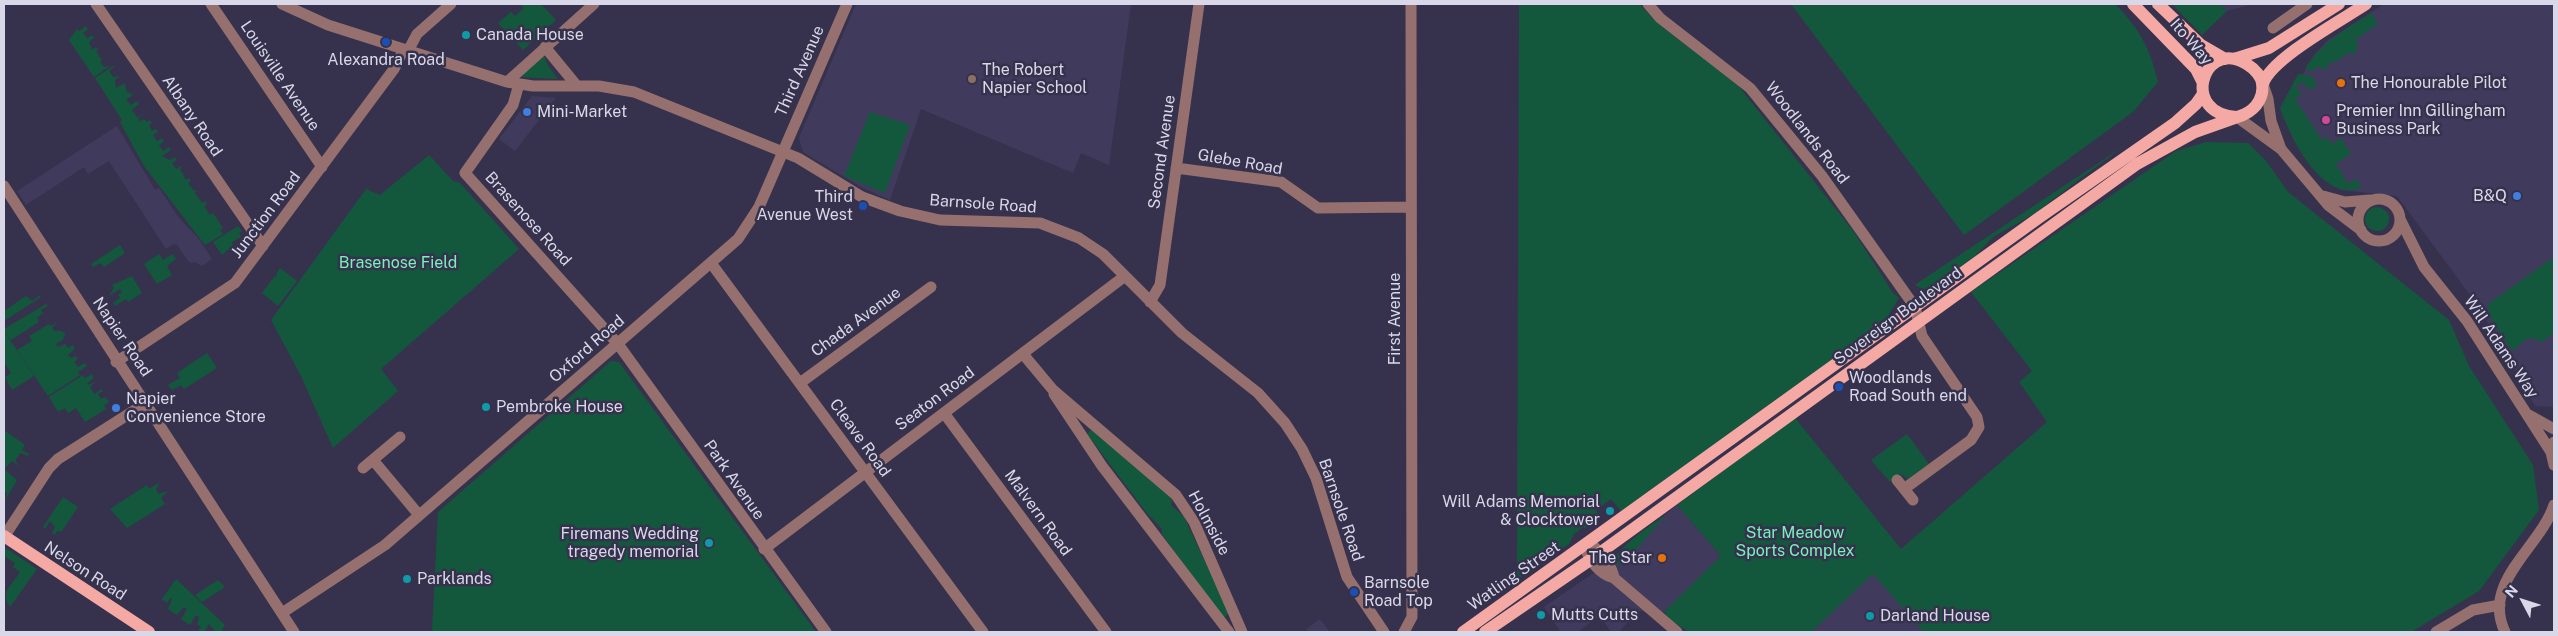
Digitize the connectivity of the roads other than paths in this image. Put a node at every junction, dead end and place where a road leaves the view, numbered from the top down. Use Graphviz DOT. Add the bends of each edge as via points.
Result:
graph roads {
  1 [pos="96,4"];
  2 [pos="211,4"];
  3 [pos="282,4"];
  4 [pos="451,4"];
  5 [pos="594,4"];
  6 [pos="847,4"];
  7 [pos="1199,4"];
  8 [pos="1411,4"];
  9 [pos="1648,4"];
  10 [pos="2134,4"];
  11 [pos="2158,4"];
  12 [pos="2339,4"];
  13 [pos="2366,4"];
  14 [pos="2299,6"];
  15 [pos="299,8"];
  16 [pos="2273,28"];
  17 [pos="545,47"];
  18 [pos="406,50"];
  19 [pos="2230,59"];
  20 [pos="2202,81"];
  21 [pos="507,82"];
  22 [pos="519,84"];
  23 [pos="2263,84"];
  24 [pos="578,86"];
  25 [pos="2203,94"];
  26 [pos="2237,117"];
  27 [pos="2281,149"];
  28 [pos="783,151"];
  29 [pos="322,167"];
  30 [pos="1176,168"];
  31 [pos="4,186"];
  32 [pos="2323,196"];
  33 [pos="2372,200"];
  34 [pos="1411,207"];
  35 [pos="2400,219"];
  36 [pos="2361,230"];
  37 [pos="2388,238"];
  38 [pos="263,246"];
  39 [pos="2415,252"];
  40 [pos="712,263"];
  41 [pos="1125,276"];
  42 [pos="931,286"];
  43 [pos="1150,302"];
  44 [pos="1915,307"];
  45 [pos="1920,322"];
  46 [pos="618,344"];
  47 [pos="1023,354"];
  48 [pos="116,362"];
  49 [pos="800,383"];
  50 [pos="1053,390"];
  51 [pos="146,403"];
  52 [pos="2525,412"];
  53 [pos="944,413"];
  54 [pos="1088,418"];
  55 [pos="1076,429"];
  56 [pos="2554,429"];
  57 [pos="400,437"];
  58 [pos="2552,447"];
  59 [pos="373,460"];
  60 [pos="2554,465"];
  61 [pos="363,468"];
  62 [pos="865,472"];
  63 [pos="1913,500"];
  64 [pos="2554,505"];
  65 [pos="419,515"];
  66 [pos="4,536"];
  67 [pos="1587,544"];
  68 [pos="764,549"];
  69 [pos="1595,556"];
  70 [pos="2500,605"];
  71 [pos="282,613"];
  72 [pos="1237,618"];
  73 [pos="1227,629"];
  74 [pos="1670,630"];
  75 [pos="149,632"];
  76 [pos="294,632"];
  77 [pos="826,632"];
  78 [pos="983,632"];
  79 [pos="1106,632"];
  80 [pos="1242,632"];
  81 [pos="1384,632"];
  82 [pos="1404,632"];
  83 [pos="1463,632"];
  84 [pos="1485,632"];
  85 [pos="2436,632"];
  86 [pos="2505,632"];
  1 -- 38 [label="street, Albany Road"];
  2 -- 29 [label="street, Louisville Avenue"];
  3 -- 15 [label="street, Barnsole Road"];
  4 -- 18 [label="street, Junction Road" via="417,34"];
  5 -- 17 [label="street"];
  6 -- 28 [label="street, Third Avenue"];
  7 -- 30 [label="street, Second Avenue"];
  8 -- 34 [label="street, First Avenue"];
  9 -- 44 [label="street, Woodlands Road" via="1660,18 1750,88 1822,176"];
  10 -- 20 [label="main road, Ito Way" via="2196,69"];
  11 -- 19 [label="main road, Ito Way" via="2201,45"];
  12 -- 19 [label="main road" via="2269,48"];
  13 -- 23 [label="main road" via="2282,60 2266,76"];
  14 -- 16 [label="street"];
  15 -- 18 [label="street, Barnsole Road" via="328,25"];
  17 -- 21 [label="street"];
  17 -- 24 [label="street"];
  18 -- 21 [label="street, Barnsole Road"];
  18 -- 29 [label="street, Junction Road"];
  19 -- 20 [label="main road" via="2210,67"];
  19 -- 23 [label="main road" via="2250,66"];
  20 -- 25 [label="main road"];
  21 -- 22 [label="street, Barnsole Road"];
  22 -- 24 [label="street, Barnsole Road"];
  22 -- 46 [label="street, Brasenose Road" via="513,106 465,173"];
  23 -- 26 [label="main road" via="2261,98 2255,107"];
  23 -- 27 [label="street"];
  24 -- 28 [label="street, Barnsole Road" via="634,92"];
  25 -- 26 [label="main road" via="2213,110"];
  25 -- 44 [label="main road, Sovereign Boulevard" via="2175,123"];
  26 -- 27 [label="street"];
  26 -- 45 [label="main road, Sovereign Boulevard" via="2195,132 2151,155"];
  27 -- 32 [label="street"];
  28 -- 40 [label="street, Oxford Road" via="752,219"];
  28 -- 41 [label="street, Barnsole Road" via="862,197 900,211 940,220 1029,222 1060,230 1080,238 1103,254"];
  29 -- 38 [label="street, Junction Road"];
  30 -- 34 [label="street, Glebe Road" via="1281,182 1318,208"];
  30 -- 43 [label="street, Second Avenue" via="1160,285"];
  31 -- 48 [label="street, Napier Road"];
  32 -- 33 [label="street" via="2346,202"];
  32 -- 36 [label="street" via="2339,215"];
  33 -- 35 [label="street" via="2391,203"];
  33 -- 36 [label="street" via="2359,212"];
  34 -- 82 [label="street, First Avenue" via="1412,617"];
  35 -- 37 [label="street" via="2397,230"];
  35 -- 39 [label="street, Will Adams Way"];
  36 -- 37 [label="street" via="2374,240"];
  37 -- 39 [label="street, Will Adams Way" via="2400,240"];
  38 -- 48 [label="street, Junction Road" via="231,286"];
  39 -- 52 [label="street, Will Adams Way" via="2432,279 2467,321"];
  40 -- 46 [label="street, Oxford Road"];
  40 -- 49 [label="street, Cleave Road"];
  41 -- 43 [label="street, Barnsole Road"];
  41 -- 47 [label="street, Seaton Road"];
  42 -- 49 [label="street, Chada Avenue"];
  43 -- 81 [label="street, Barnsole Road" via="1182,333 1255,391 1289,428 1318,483 1346,573"];
  44 -- 45 [label="street, Woodlands Road"];
  44 -- 67 [label="main road, Sovereign Boulevard"];
  45 -- 63 [label="street, Woodlands Road" via="1922,336 1976,415 1979,427 1971,440 1901,484"];
  45 -- 69 [label="main road, Sovereign Boulevard"];
  46 -- 65 [label="street, Oxford Road"];
  46 -- 68 [label="street, Park Avenue"];
  47 -- 50 [label="street, Holmside"];
  47 -- 53 [label="street, Seaton Road"];
  48 -- 51 [label="street, Napier Road"];
  49 -- 62 [label="street, Cleave Road"];
  50 -- 54 [label="street, Holmside"];
  50 -- 55 [label="street, Holmside"];
  51 -- 66 [label="street" via="58,459"];
  51 -- 71 [label="street, Napier Road"];
  52 -- 56 [label="street, Will Adams Way"];
  52 -- 58 [label="street, Will Adams Way"];
  53 -- 62 [label="street, Seaton Road"];
  53 -- 79 [label="street, Malvern Road"];
  54 -- 55 [label="street"];
  54 -- 72 [label="street, Holmside" via="1176,495 1194,522"];
  55 -- 73 [label="street, Holmside"];
  57 -- 59 [label="street"];
  58 -- 60 [label="street"];
  59 -- 61 [label="street"];
  59 -- 65 [label="street"];
  62 -- 68 [label="street, Seaton Road"];
  62 -- 78 [label="street, Cleave Road"];
  64 -- 70 [label="street" via="2549,519 2504,583"];
  65 -- 71 [label="street, Oxford Road" via="379,549"];
  66 -- 75 [label="main road, Nelson Road"];
  67 -- 69 [label="street"];
  67 -- 83 [label="main road, Watling Street"];
  68 -- 77 [label="street, Park Avenue"];
  69 -- 74 [label="street"];
  69 -- 84 [label="main road, Watling Street"];
  70 -- 85 [label="street" via="2473,610"];
  70 -- 86 [label="street" via="2498,611"];
  71 -- 76 [label="street, Napier Road"];
  72 -- 73 [label="street, Holmside"];
  72 -- 80 [label="street, Holmside"];
}
